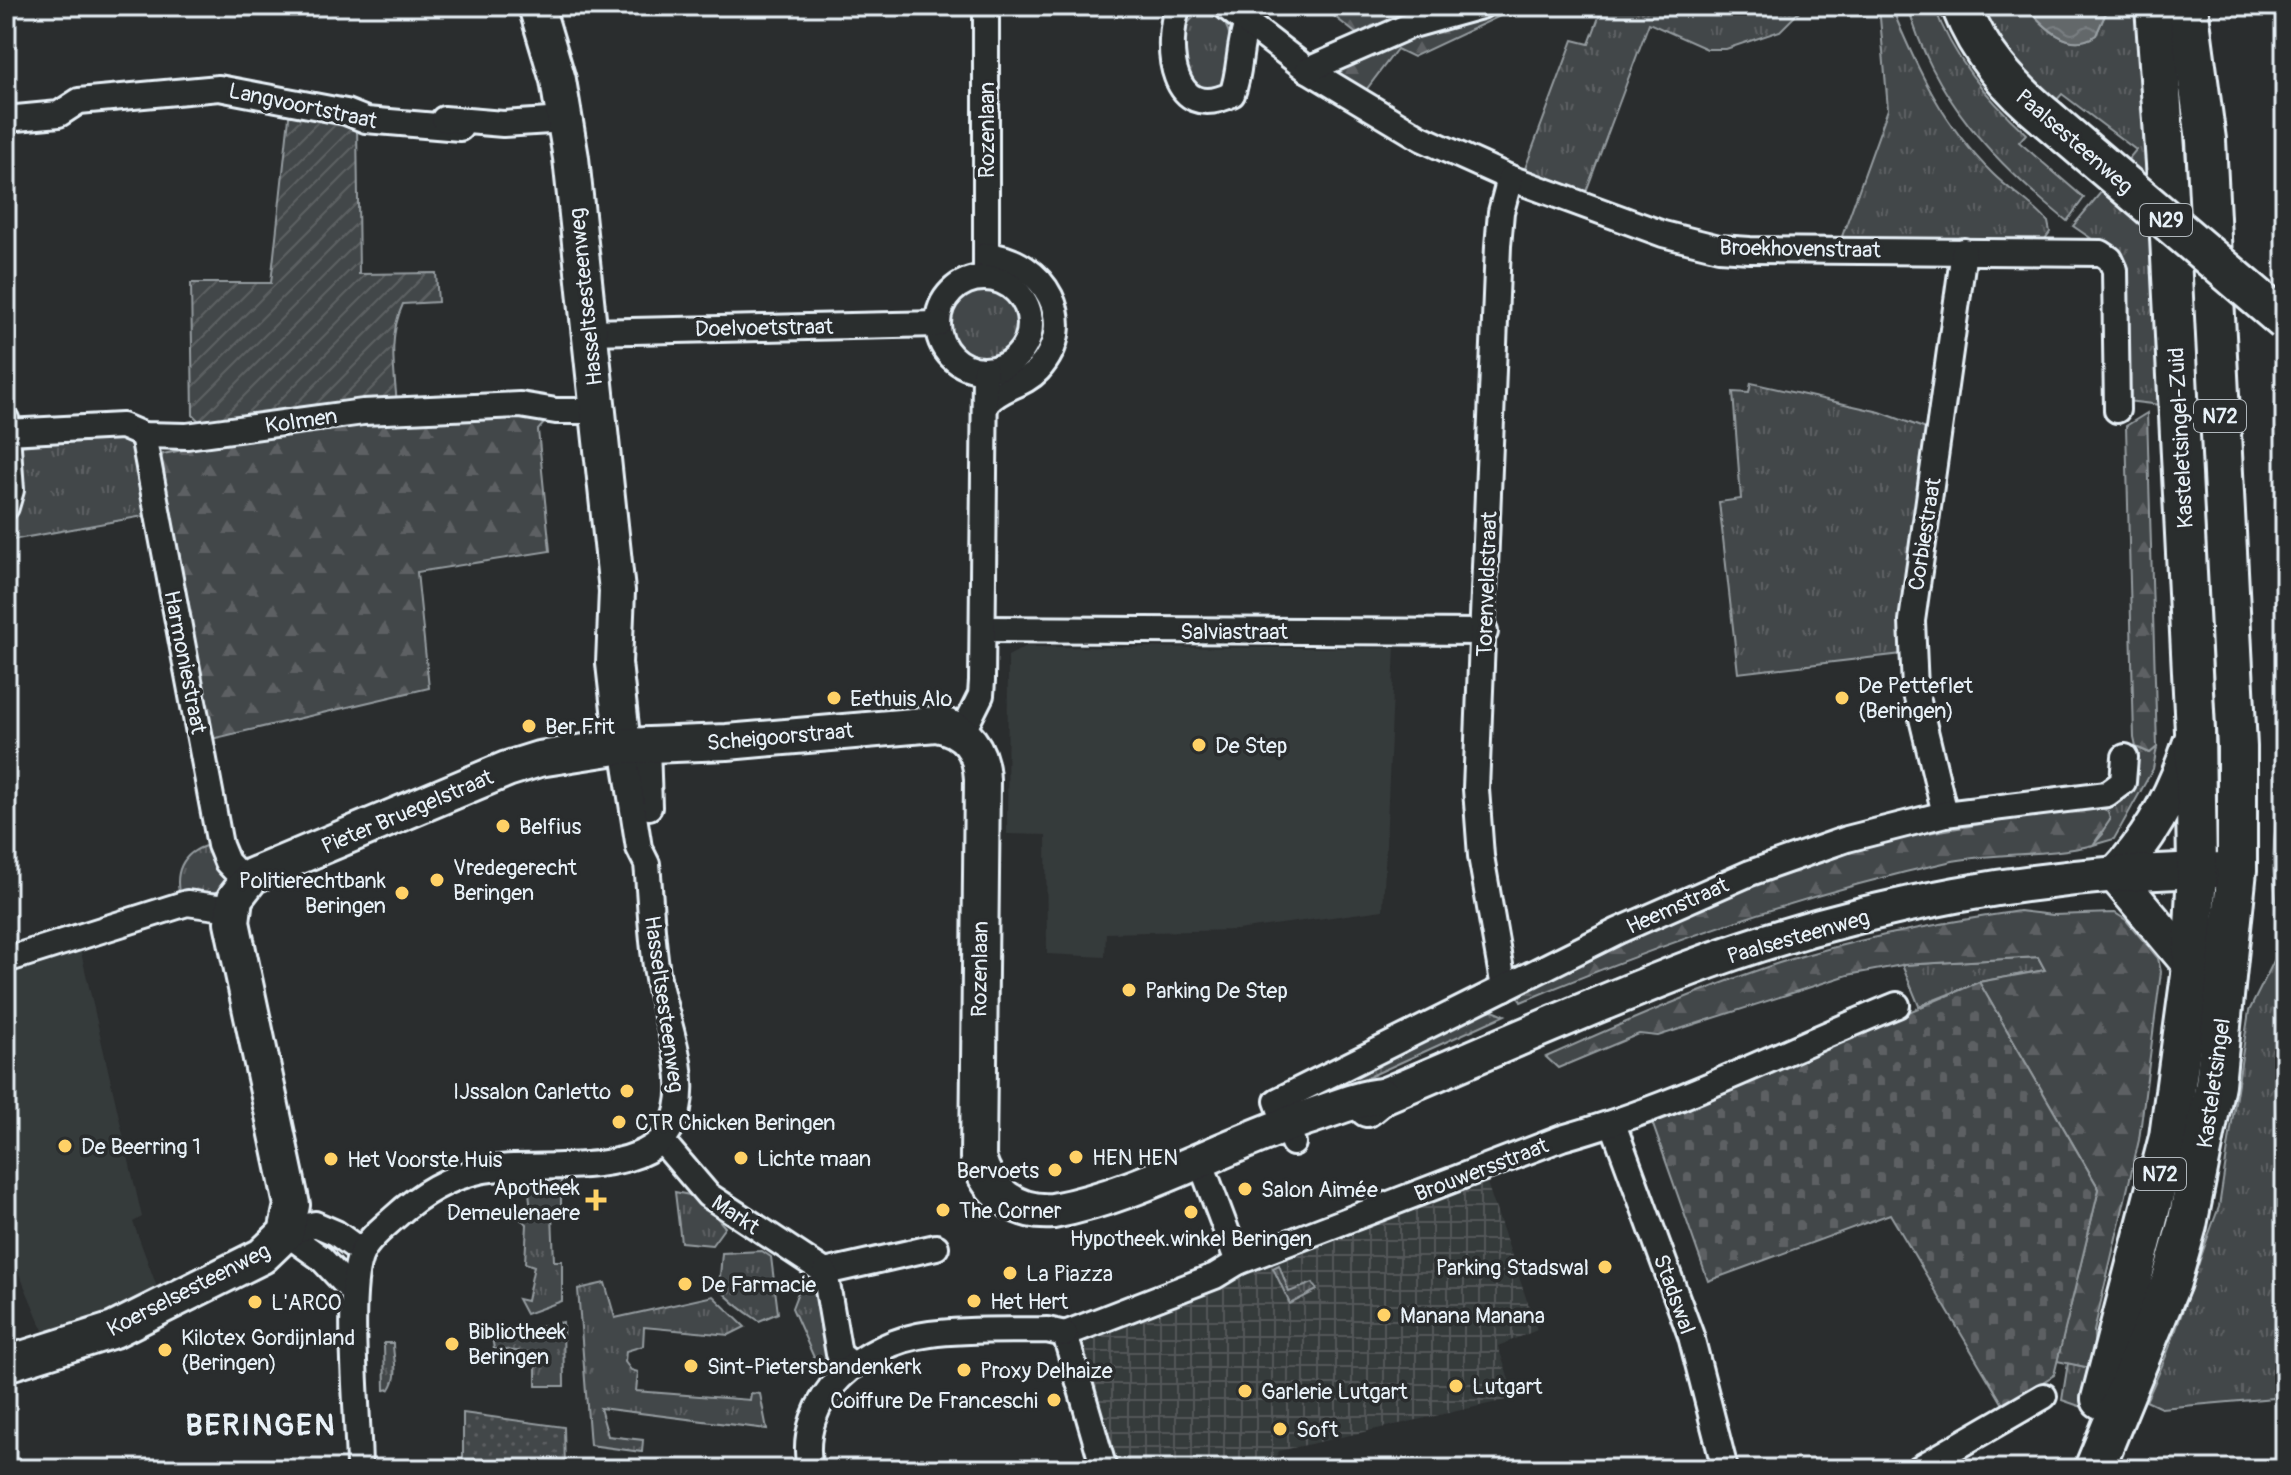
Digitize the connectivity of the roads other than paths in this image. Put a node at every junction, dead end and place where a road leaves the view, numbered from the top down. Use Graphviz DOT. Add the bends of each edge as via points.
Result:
graph roads {
  1 [pos="536,6"];
  2 [pos="986,6"];
  3 [pos="1178,6"];
  4 [pos="1225,6"];
  5 [pos="1481,6"];
  6 [pos="1961,6"];
  7 [pos="2155,6"];
  8 [pos="2188,6"];
  9 [pos="2212,6"];
  10 [pos="1247,23"];
  11 [pos="1308,70"];
  12 [pos="380,113"];
  13 [pos="6,119"];
  14 [pos="565,120"];
  15 [pos="460,128"];
  16 [pos="2206,140"];
  17 [pos="1510,178"];
  18 [pos="1964,251"];
  19 [pos="986,266"];
  20 [pos="2285,321"];
  21 [pos="938,324"];
  22 [pos="589,332"];
  23 [pos="985,370"];
  24 [pos="987,403"];
  25 [pos="2117,410"];
  26 [pos="596,411"];
  27 [pos="6,417"];
  28 [pos="7,432"];
  29 [pos="143,435"];
  30 [pos="6,507"];
  31 [pos="984,629"];
  32 [pos="1485,632"];
  33 [pos="2195,731"];
  34 [pos="962,733"];
  35 [pos="635,745"];
  36 [pos="2125,757"];
  37 [pos="1945,814"];
  38 [pos="2197,870"];
  39 [pos="2237,870"];
  40 [pos="2115,875"];
  41 [pos="239,895"];
  42 [pos="6,960"];
  43 [pos="2192,967"];
  44 [pos="1504,988"];
  45 [pos="1897,1005"];
  46 [pos="1613,1124"];
  47 [pos="1289,1134"];
  48 [pos="661,1140"];
  49 [pos="1202,1168"];
  50 [pos="1007,1200"];
  51 [pos="286,1233"];
  52 [pos="936,1247"];
  53 [pos="362,1252"];
  54 [pos="1238,1262"];
  55 [pos="825,1272"];
  56 [pos="353,1292"];
  57 [pos="1065,1334"];
  58 [pos="6,1364"];
  59 [pos="854,1366"];
  60 [pos="2044,1396"];
  61 [pos="359,1469"];
  62 [pos="810,1469"];
  63 [pos="1104,1469"];
  64 [pos="1725,1469"];
  65 [pos="1918,1469"];
  66 [pos="2074,1469"];
  67 [pos="2094,1469"];
  1 -- 14 [label="street, Hasseltsesteenweg"];
  2 -- 19 [label="street, Rozenlaan"];
  3 -- 10 [label="street" via="1177,81 1196,101 1232,94"];
  4 -- 10 [label="street, Broekhovenstraat"];
  5 -- 11 [label="street" via="1409,26"];
  6 -- 20 [label="main road, Paalsesteenweg / N29, bridge" via="1984,54 2022,98"];
  7 -- 33 [label="main road, Kasteletsingel-Zuid / N72"];
  8 -- 16 [label="main road, Kasteletsingel-Zuid / N72"];
  9 -- 16 [label="main road, Kasteletsingel-Zuid" via="2215,62"];
  10 -- 11 [label="street, Broekhovenstraat"];
  11 -- 17 [label="street, Broekhovenstraat" via="1421,138"];
  12 -- 14 [label="street, Langvoortstraat" via="503,124"];
  13 -- 15 [label="street, Langvoortstraat" via="59,114 79,101 210,87 366,120"];
  14 -- 22 [label="street, Hasseltsesteenweg"];
  16 -- 39 [label="main road, Kasteletsingel-Zuid / N72" via="2237,747"];
  17 -- 18 [label="street, Broekhovenstraat" via="1663,234 1719,248"];
  17 -- 32 [label="street, Torenveldstraat" via="1498,246"];
  18 -- 25 [label="street, Broekhovenstraat" via="2088,250 2110,259 2115,277"];
  18 -- 37 [label="street, Corbiestraat" via="1912,621 1915,689"];
  19 -- 21 [label="street" via="952,290"];
  19 -- 23 [label="street" via="1023,297 1031,324 1022,351 999,368"];
  19 -- 24 [label="street" via="1014,259 1039,276 1055,318 1044,363 1018,387 997,393"];
  21 -- 22 [label="street, Doelvoetstraat"];
  21 -- 23 [label="street" via="940,338 958,361"];
  22 -- 26 [label="street, Hasseltsesteenweg"];
  23 -- 24 [label="street"];
  24 -- 31 [label="street"];
  26 -- 29 [label="street, Kolmen" via="520,405 363,412 187,436"];
  26 -- 35 [label="street, Hasseltsesteenweg" via="617,591 614,663"];
  27 -- 28 [label="street"];
  28 -- 29 [label="street, Kolmen" via="122,426"];
  28 -- 30 [label="street" via="11,490"];
  29 -- 41 [label="street, Harmoniestraat" via="220,845"];
  31 -- 32 [label="street, Salviastraat"];
  31 -- 34 [label="street" via="981,695"];
  32 -- 44 [label="street, Torenveldstraat" via="1476,789 1481,856"];
  33 -- 38 [label="main road, Kasteletsingel-Zuid / N72"];
  33 -- 40 [label="street" via="2166,805 2137,852"];
  34 -- 35 [label="street, Scheigoorstraat" via="949,726 913,725"];
  34 -- 50 [label="street, Rozenlaan" via="973,744 981,767 978,1158 988,1182"];
  35 -- 41 [label="street, Pieter Bruegelstraat" via="586,749 507,769 294,858"];
  35 -- 48 [label="street, Hasseltsesteenweg" via="639,848 647,864 659,984 679,1095 674,1120"];
  36 -- 37 [label="street, Heemstraat" via="2123,782 2107,794"];
  37 -- 44 [label="street, Heemstraat" via="1847,839 1750,873"];
  38 -- 39 [label="street, Paalsesteenweg"];
  38 -- 40 [label="street, Paalsesteenweg"];
  38 -- 43 [label="main road, Kasteletsingel / N72"];
  39 -- 67 [label="main road, Kasteletsingel / N72" via="2215,1084 2190,1212 2171,1282"];
  40 -- 43 [label="street"];
  40 -- 47 [label="street, Paalsesteenweg" via="2011,887 1797,933 1686,970 1383,1096 1366,1109"];
  41 -- 42 [label="street" via="187,903"];
  41 -- 51 [label="street, Harmoniestraat" via="232,922 292,1205"];
  43 -- 66 [label="main road, Kasteletsingel / N72" via="2169,1137 2143,1248 2109,1378"];
  44 -- 47 [label="street, Heemstraat" via="1277,1101"];
  45 -- 46 [label="street, Brouwersstraat"];
  46 -- 54 [label="street, Brouwersstraat" via="1562,1138"];
  46 -- 64 [label="street, Stadswal" via="1691,1336"];
  47 -- 49 [label="street, Paalsesteenweg"];
  48 -- 53 [label="street" via="625,1161 505,1167 450,1180 408,1205"];
  48 -- 55 [label="street, Markt" via="708,1195"];
  49 -- 50 [label="street, Paalsesteenweg" via="1053,1211 1030,1210"];
  49 -- 54 [label="street"];
  51 -- 53 [label="street, Koerselsesteenweg" via="315,1224"];
  51 -- 56 [label="street" via="321,1258"];
  51 -- 58 [label="street, Koerselsesteenweg" via="262,1256 162,1308 114,1330"];
  52 -- 55 [label="street"];
  53 -- 56 [label="street"];
  54 -- 57 [label="street, Brouwersstraat" via="1215,1276"];
  55 -- 59 [label="street" via="839,1354"];
  56 -- 61 [label="street"];
  57 -- 59 [label="street" via="944,1333 891,1345"];
  57 -- 63 [label="street"];
  59 -- 62 [label="street" via="820,1402 809,1440"];
  60 -- 65 [label="street"];
}
